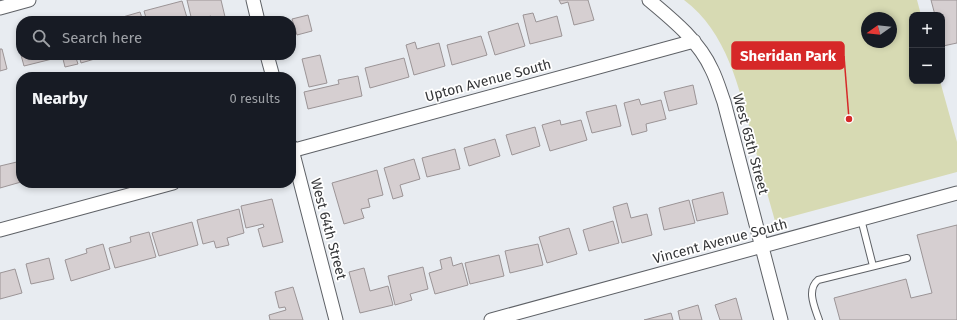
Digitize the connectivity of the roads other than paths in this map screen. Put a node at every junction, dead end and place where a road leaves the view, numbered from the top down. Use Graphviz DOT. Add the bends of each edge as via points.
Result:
graph roads {
  1 [pos="29,0"];
  2 [pos="253,0"];
  3 [pos="649,0"];
  4 [pos="0,8"];
  5 [pos="257,16"];
  6 [pos="694,41"];
  7 [pos="268,60"];
  8 [pos="272,72"];
  9 [pos="296,148"];
  10 [pos="296,168"];
  11 [pos="155,188"];
  12 [pos="957,193"];
  13 [pos="861,219"];
  14 [pos="0,230"];
  15 [pos="761,247"];
  16 [pos="907,258"];
  17 [pos="873,266"];
  18 [pos="336,320"];
  19 [pos="491,320"];
  20 [pos="781,320"];
  21 [pos="819,320"];
  1 -- 4 [label="street"];
  2 -- 5 [label="street"];
  3 -- 6 [label="street, West 65th Street"];
  6 -- 9 [label="street, Upton Avenue South"];
  6 -- 15 [label="street, West 65th Street" via="712,69 724,102"];
  7 -- 8 [label="street"];
  10 -- 18 [label="street, West 64th Street"];
  11 -- 14 [label="street"];
  12 -- 13 [label="street, Vincent Avenue South"];
  13 -- 15 [label="street, Vincent Avenue South"];
  13 -- 17 [label="lane"];
  15 -- 19 [label="street, Vincent Avenue South"];
  15 -- 20 [label="street, West 65th Street"];
  16 -- 17 [label="lane"];
  17 -- 21 [label="lane" via="818,280 813,284 811,292"];
}
